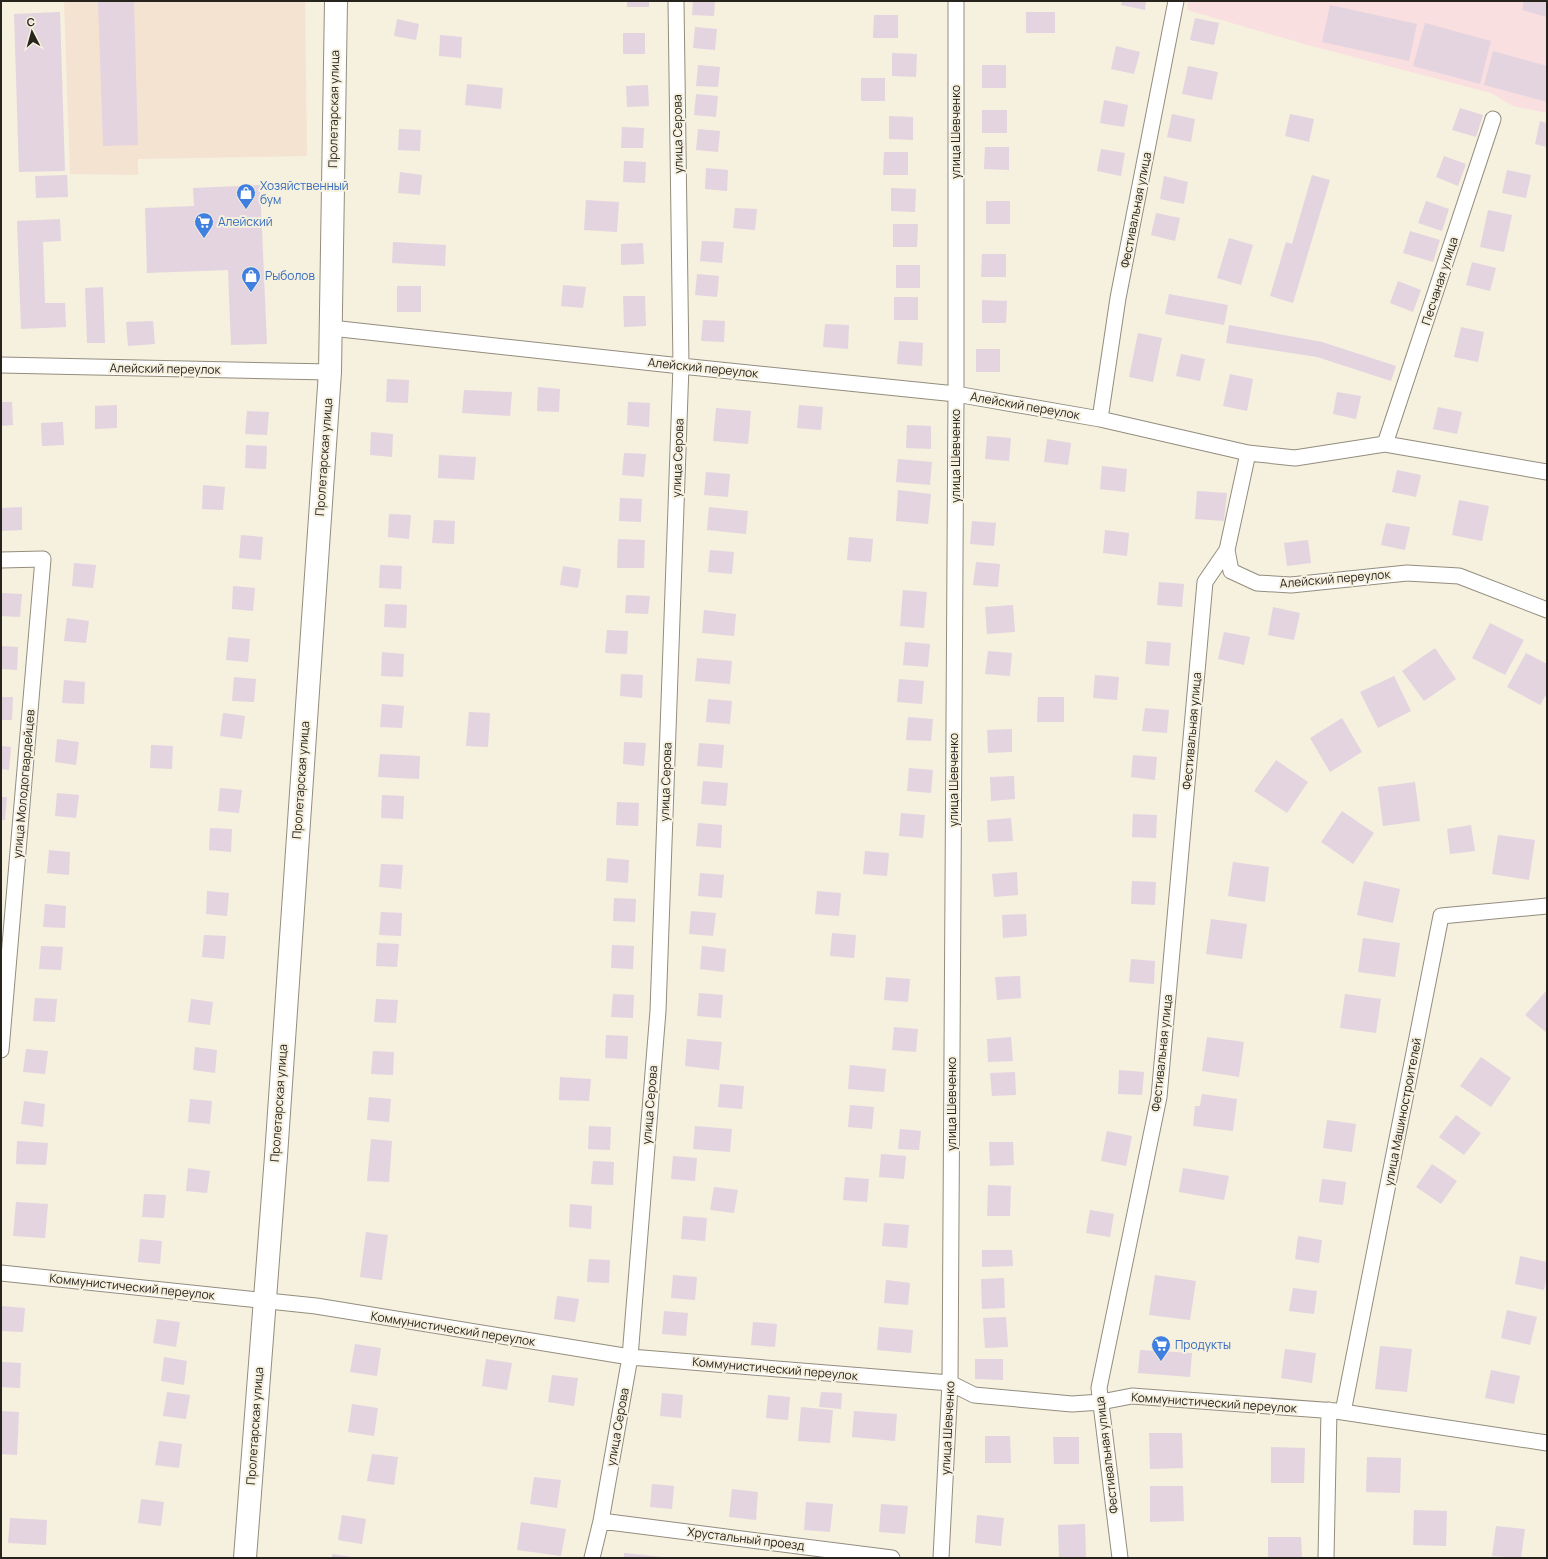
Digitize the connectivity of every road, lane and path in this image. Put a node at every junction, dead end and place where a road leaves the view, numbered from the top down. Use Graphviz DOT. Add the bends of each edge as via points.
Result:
graph roads {
  1 [pos="336,1"];
  2 [pos="676,1"];
  3 [pos="956,1"];
  4 [pos="1176,1"];
  5 [pos="1493,119"];
  6 [pos="331,328"];
  7 [pos="1,365"];
  8 [pos="681,366"];
  9 [pos="330,372"];
  10 [pos="956,394"];
  11 [pos="1100,419"];
  12 [pos="1386,444"];
  13 [pos="1248,453"];
  14 [pos="1547,472"];
  15 [pos="1227,550"];
  16 [pos="1,560"];
  17 [pos="1547,610"];
  18 [pos="1547,906"];
  19 [pos="1,1050"];
  20 [pos="1,1273"];
  21 [pos="265,1301"];
  22 [pos="630,1357"];
  23 [pos="950,1383"];
  24 [pos="1101,1402"];
  25 [pos="1336,1411"];
  26 [pos="1547,1443"];
  27 [pos="601,1521"];
  28 [pos="245,1558"];
  29 [pos="592,1558"];
  30 [pos="892,1558"];
  31 [pos="941,1558"];
  32 [pos="1120,1558"];
  33 [pos="1326,1558"];
  1 -- 6 [label="main road, Пролетарская улица"];
  2 -- 8 [label="street, улица Серова"];
  3 -- 10 [label="street, улица Шевченко"];
  4 -- 11 [label="street, Фестивальная улица" via="1118,298"];
  5 -- 12 [label="street, Песчаная улица"];
  6 -- 8 [label="street, Алейский переулок"];
  6 -- 9 [label="main road, Пролетарская улица"];
  7 -- 9 [label="street, Алейский переулок"];
  8 -- 10 [label="street, Алейский переулок"];
  8 -- 22 [label="street, улица Серова" via="658,1011"];
  9 -- 21 [label="main road, Пролетарская улица"];
  10 -- 11 [label="street, Алейский переулок"];
  10 -- 23 [label="street, улица Шевченко"];
  11 -- 13 [label="street, Алейский переулок"];
  12 -- 13 [label="street" via="1295,458"];
  12 -- 14 [label="street"];
  13 -- 15 [label="street, Алейский переулок"];
  15 -- 17 [label="street, Алейский переулок" via="1231,571 1257,583 1291,585 1406,572 1459,576"];
  15 -- 24 [label="street, Фестивальная улица" via="1205,582 1159,1097 1099,1388"];
  16 -- 19 [label="street, улица Молодогвардейцев" via="43,559"];
  18 -- 25 [label="street, улица Машиностроителей" via="1441,916"];
  20 -- 21 [label="street, Коммунистический переулок"];
  21 -- 22 [label="street, Коммунистический переулок" via="316,1306"];
  21 -- 28 [label="main road, Пролетарская улица"];
  22 -- 23 [label="street, Коммунистический переулок"];
  22 -- 27 [label="street, улица Серова"];
  23 -- 24 [label="street, Коммунистический переулок" via="974,1395 1072,1404"];
  23 -- 31 [label="street, улица Шевченко"];
  24 -- 25 [label="street, Коммунистический переулок" via="1132,1396"];
  24 -- 32 [label="street, Фестивальная улица"];
  25 -- 26 [label="street, Коммунистический переулок"];
  25 -- 33 [label="street, улица Машиностроителей"];
  27 -- 29 [label="street, улица Серова"];
  27 -- 30 [label="street, Хрустальный проезд"];
}
